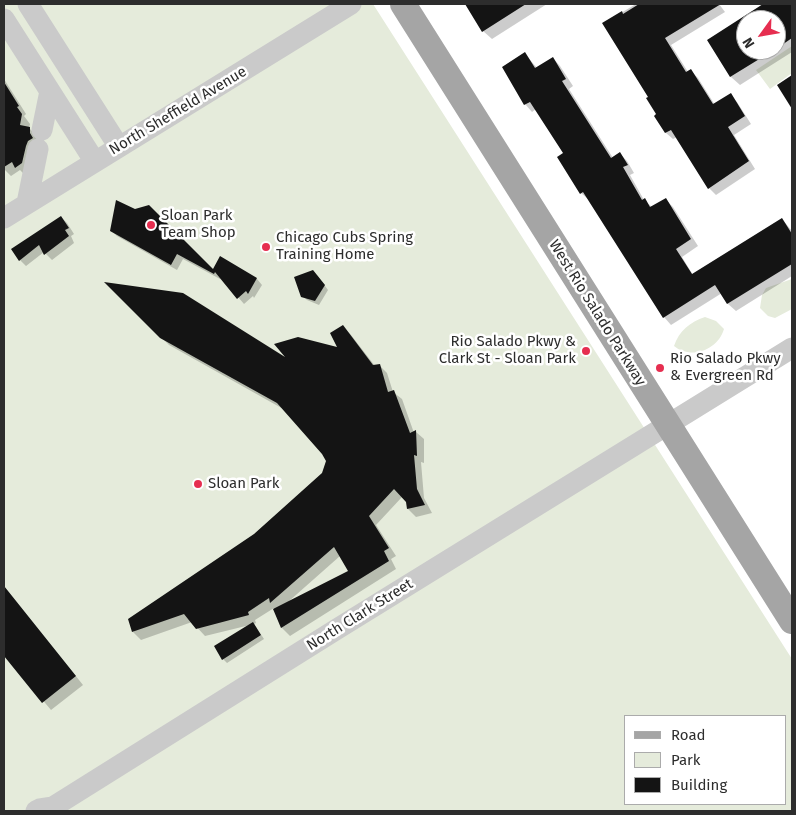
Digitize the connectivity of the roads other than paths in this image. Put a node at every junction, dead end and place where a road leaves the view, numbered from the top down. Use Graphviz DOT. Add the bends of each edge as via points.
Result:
graph roads {
  1 [pos="28,4"];
  2 [pos="351,4"];
  3 [pos="402,4"];
  4 [pos="4,19"];
  5 [pos="50,92"];
  6 [pos="118,147"];
  7 [pos="95,162"];
  8 [pos="27,203"];
  9 [pos="4,218"];
  10 [pos="792,348"];
  11 [pos="668,425"];
  12 [pos="792,621"];
  13 [pos="47,810"];
  1 -- 6 [label="street"];
  2 -- 6 [label="street, North Sheffield Avenue"];
  3 -- 11 [label="main road, West Rio Salado Parkway"];
  4 -- 5 [label="street"];
  5 -- 7 [label="street"];
  5 -- 8 [label="street"];
  6 -- 7 [label="street, North Sheffield Avenue"];
  7 -- 8 [label="street, North Sheffield Avenue"];
  8 -- 9 [label="street, North Sheffield Avenue"];
  10 -- 11 [label="street, North Clark Street"];
  11 -- 12 [label="main road, West Rio Salado Parkway"];
  11 -- 13 [label="street, North Clark Street"];
}
